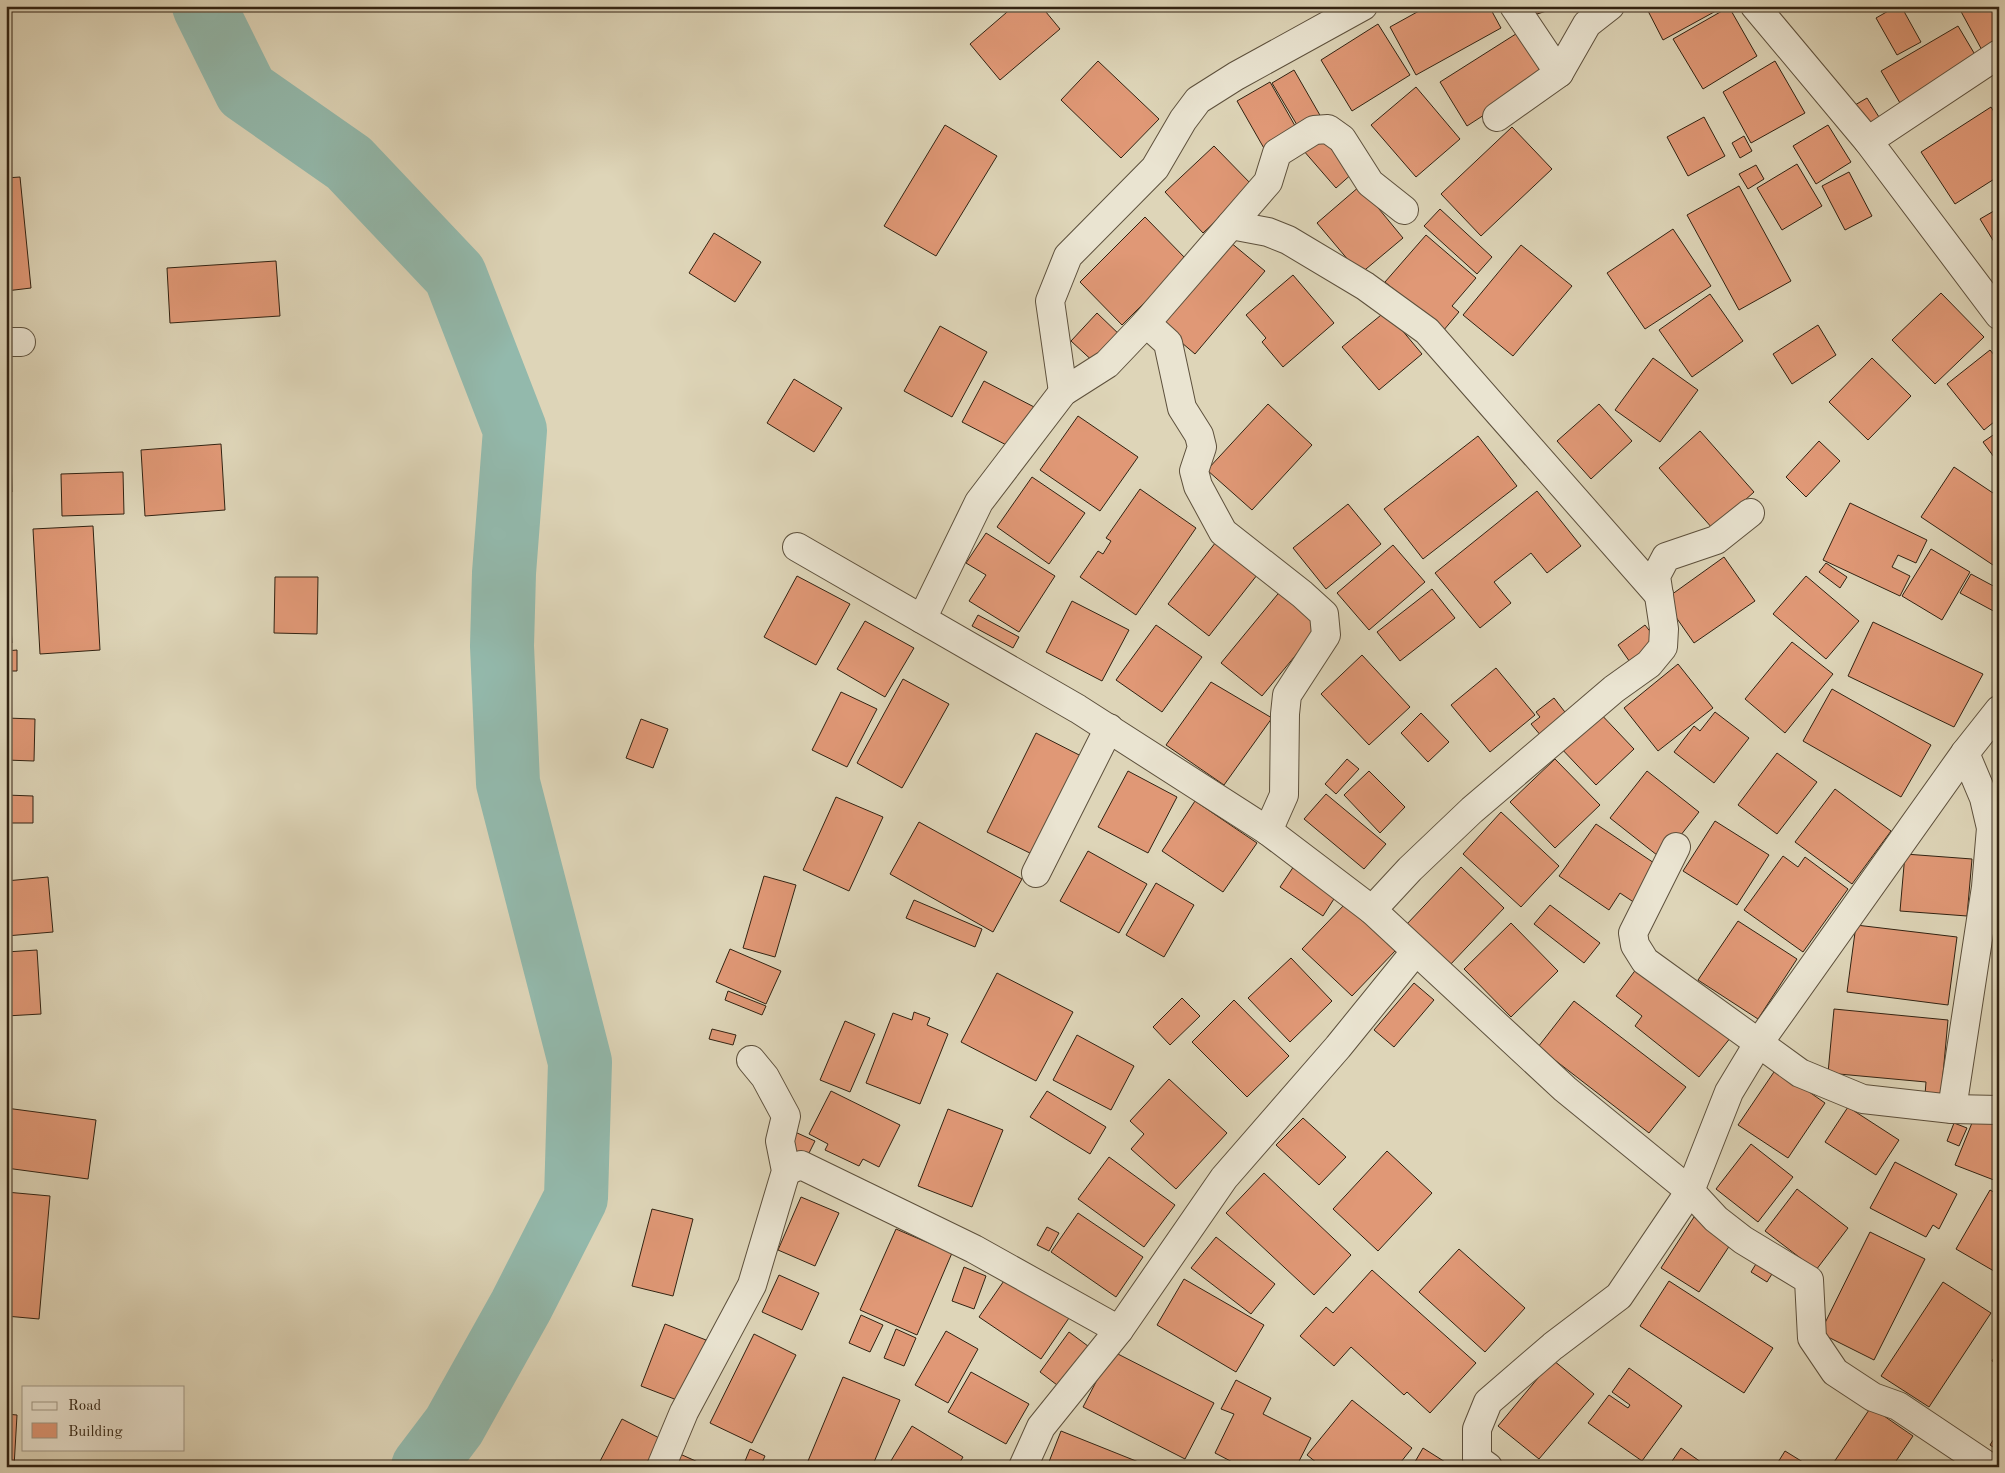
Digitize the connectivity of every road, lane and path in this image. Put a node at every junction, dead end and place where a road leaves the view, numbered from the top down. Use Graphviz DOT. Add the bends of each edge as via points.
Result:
graph roads {
  1 [pos="1363,6"];
  2 [pos="1514,6"];
  3 [pos="1610,6"];
  4 [pos="1755,6"];
  5 [pos="1999,54"];
  6 [pos="1560,73"];
  7 [pos="1497,117"];
  8 [pos="1868,141"];
  9 [pos="1404,210"];
  10 [pos="1231,225"];
  11 [pos="1999,314"];
  12 [pos="1146,323"];
  13 [pos="1063,392"];
  14 [pos="1750,513"];
  15 [pos="797,547"];
  16 [pos="1658,595"];
  17 [pos="922,619"];
  18 [pos="1999,710"];
  19 [pos="1109,728"];
  20 [pos="1965,753"];
  21 [pos="1268,831"];
  22 [pos="1676,847"];
  23 [pos="1036,873"];
  24 [pos="1372,910"];
  25 [pos="1415,952"];
  26 [pos="1758,1044"];
  27 [pos="751,1060"];
  28 [pos="1952,1109"];
  29 [pos="1999,1110"];
  30 [pos="786,1170"];
  31 [pos="1690,1191"];
  32 [pos="1119,1330"];
  33 [pos="661,1467"];
  34 [pos="1023,1467"];
  35 [pos="1488,1467"];
  36 [pos="1989,1467"];
  1 -- 13 [label="street" via="1198,100 1155,168 1068,256 1050,301"];
  2 -- 6 [label="street"];
  3 -- 6 [label="street" via="1587,24"];
  4 -- 8 [label="street"];
  5 -- 8 [label="street"];
  6 -- 7 [label="street"];
  8 -- 11 [label="street"];
  9 -- 10 [label="street" via="1370,183 1342,139 1328,129 1314,130 1277,153 1268,182"];
  10 -- 12 [label="street"];
  10 -- 16 [label="street" via="1268,232 1288,240 1365,286 1427,331"];
  12 -- 13 [label="street" via="1107,364"];
  12 -- 21 [label="street" via="1168,343 1182,408 1199,435 1202,447 1194,471 1198,486 1223,532 1324,614 1326,636 1287,695 1284,795"];
  13 -- 17 [label="street" via="978,502"];
  14 -- 16 [label="street" via="1716,540 1666,557 1656,576"];
  15 -- 17 [label="street"];
  16 -- 24 [label="street" via="1664,628 1663,647 1649,664 1614,689 1472,810"];
  17 -- 19 [label="street"];
  18 -- 20 [label="street"];
  19 -- 21 [label="street"];
  19 -- 23 [label="street"];
  20 -- 26 [label="street"];
  20 -- 28 [label="street" via="1984,798 1992,828"];
  21 -- 24 [label="street"];
  22 -- 26 [label="street" via="1633,933 1635,945 1646,961"];
  24 -- 25 [label="street"];
  25 -- 31 [label="street" via="1566,1089"];
  25 -- 32 [label="street" via="1224,1178"];
  26 -- 28 [label="street" via="1800,1073 1863,1099"];
  26 -- 31 [label="street" via="1729,1092"];
  27 -- 30 [label="street" via="765,1077 786,1116 780,1141"];
  28 -- 29 [label="street"];
  30 -- 32 [label="street" via="801,1165 974,1249"];
  30 -- 33 [label="street" via="752,1285 684,1412"];
  31 -- 35 [label="street" via="1619,1296 1553,1346 1488,1402 1477,1430 1477,1459"];
  31 -- 36 [label="street" via="1716,1220 1809,1280 1812,1338 1835,1372 1873,1397 1898,1406"];
  32 -- 34 [label="street" via="1041,1426"];
}
